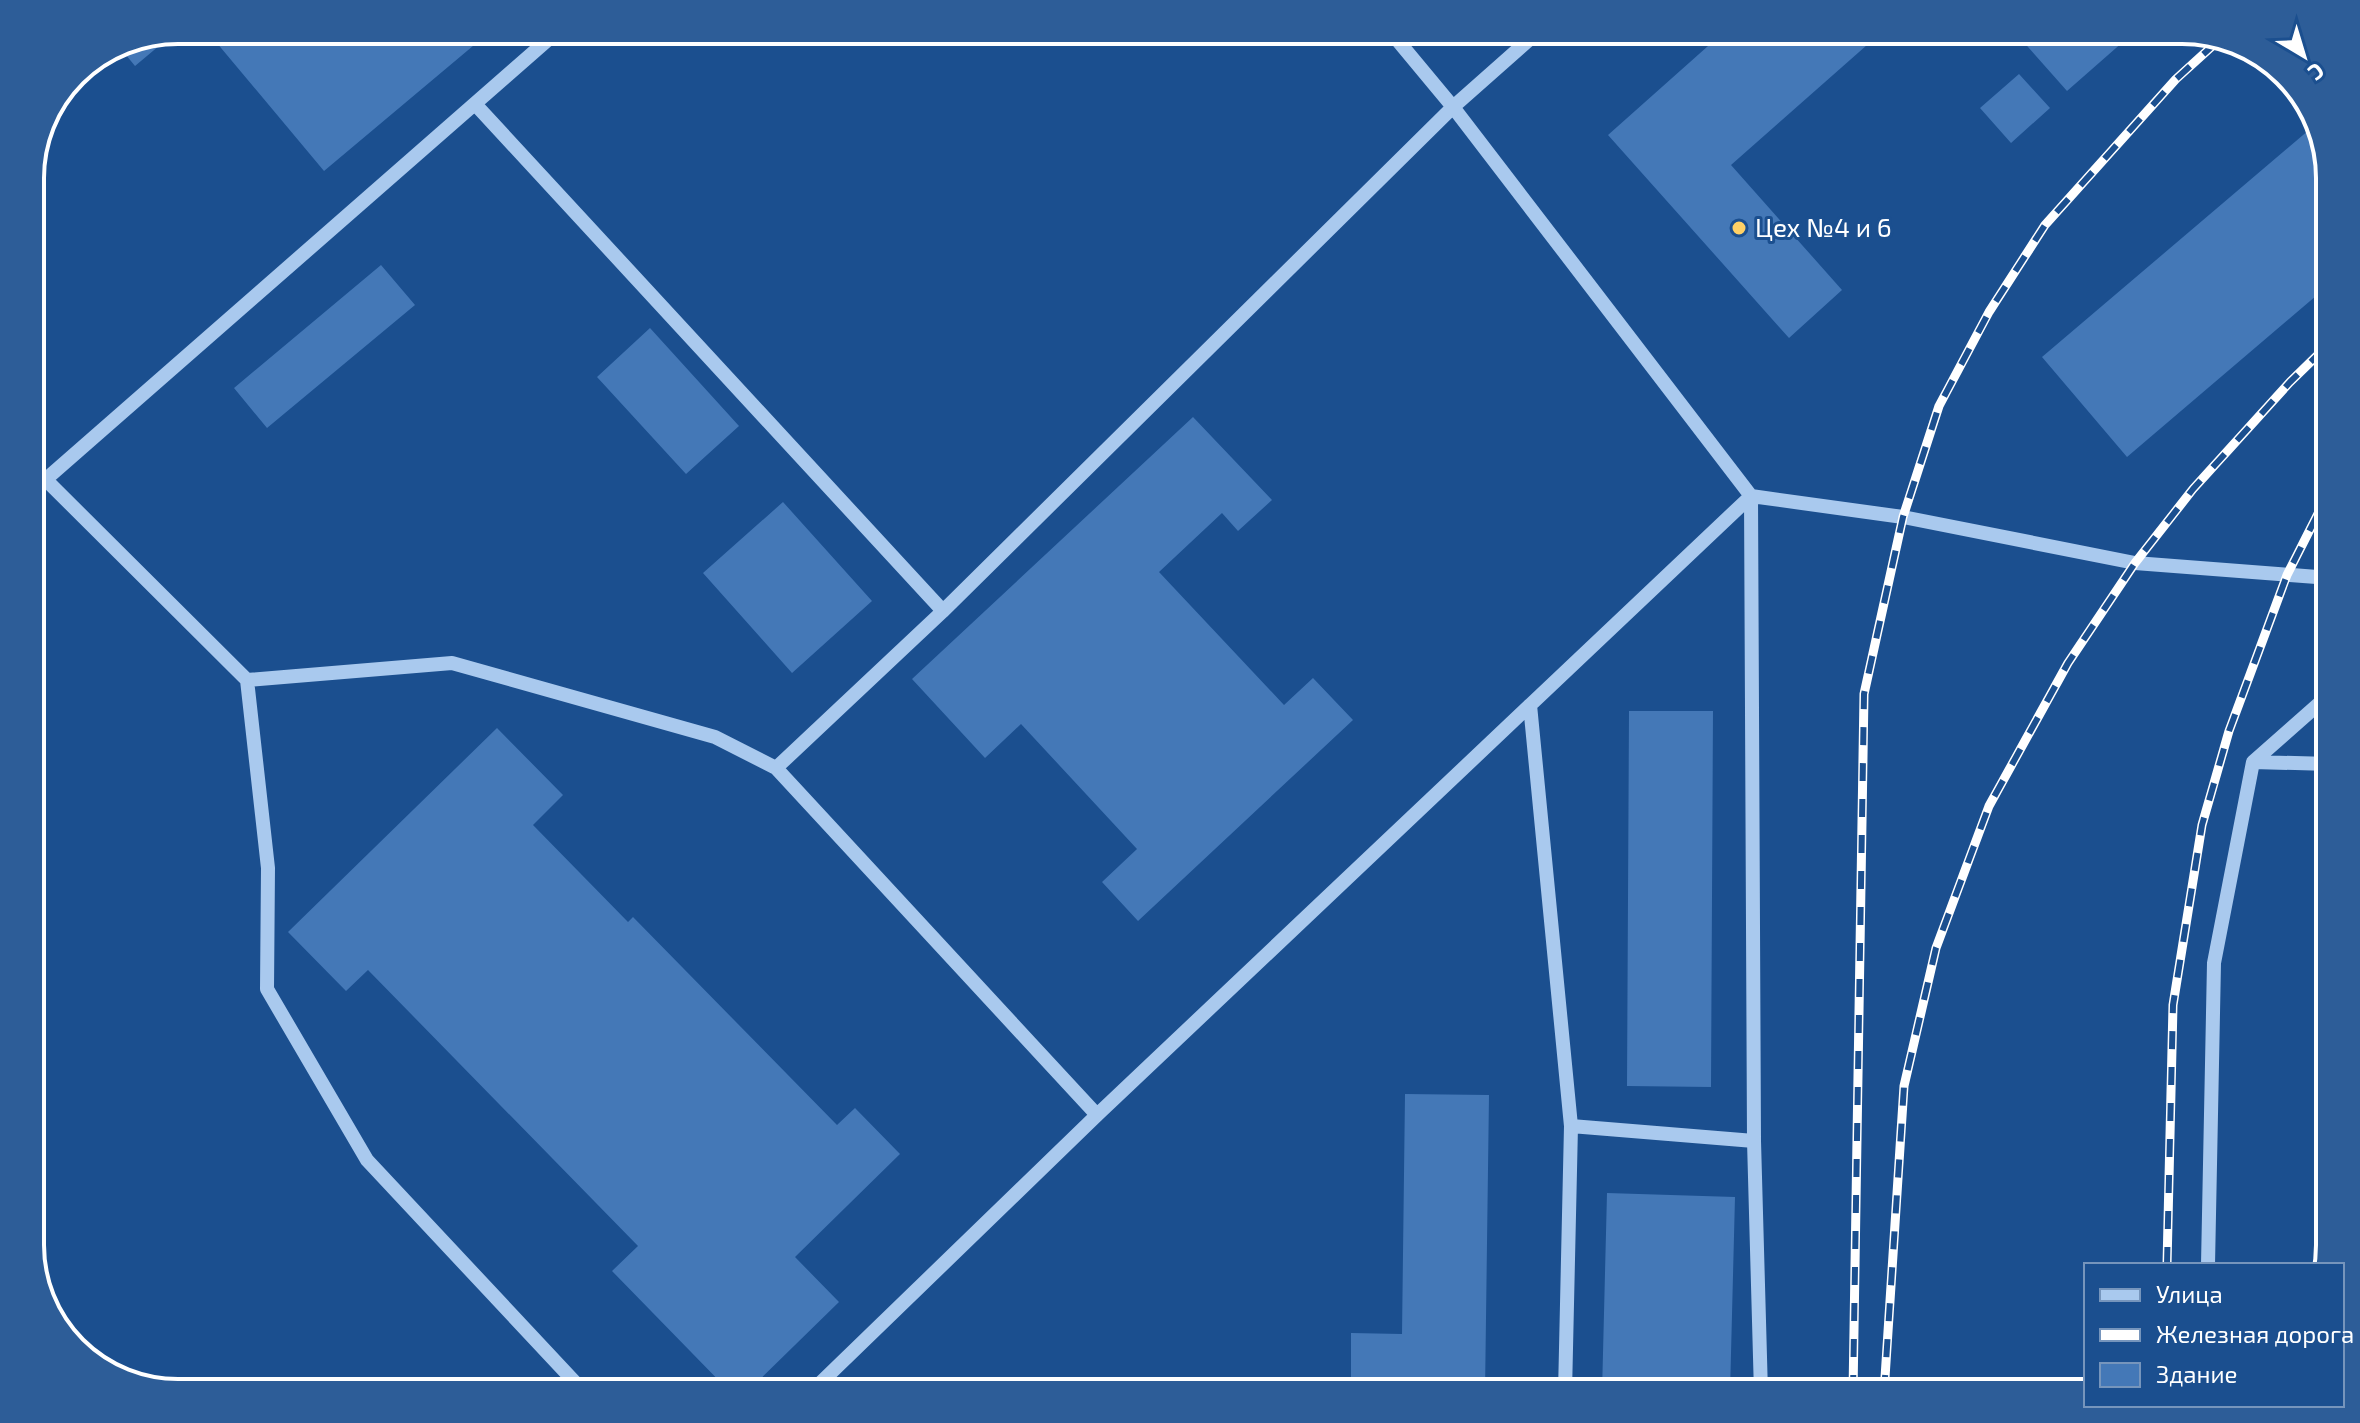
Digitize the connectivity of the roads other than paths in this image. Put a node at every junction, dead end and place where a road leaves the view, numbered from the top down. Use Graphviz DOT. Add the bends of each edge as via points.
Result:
graph roads {
  1 [pos="543,44"];
  2 [pos="1401,44"];
  3 [pos="1524,44"];
  4 [pos="475,104"];
  5 [pos="1453,107"];
  6 [pos="45,480"];
  7 [pos="1751,496"];
  8 [pos="2316,577"];
  9 [pos="943,611"];
  10 [pos="247,680"];
  11 [pos="1530,705"];
  12 [pos="2316,706"];
  13 [pos="2253,762"];
  14 [pos="2316,764"];
  15 [pos="776,768"];
  16 [pos="1097,1115"];
  17 [pos="1571,1126"];
  18 [pos="1754,1141"];
  19 [pos="2208,1263"];
  20 [pos="572,1379"];
  21 [pos="824,1379"];
  22 [pos="1565,1379"];
  23 [pos="1761,1379"];
  1 -- 4 [label="lane"];
  2 -- 5 [label="lane"];
  3 -- 5 [label="lane"];
  4 -- 6 [label="lane"];
  4 -- 9 [label="lane"];
  5 -- 7 [label="lane"];
  5 -- 9 [label="lane"];
  6 -- 10 [label="lane"];
  7 -- 8 [label="lane" via="1903,517 2135,563"];
  7 -- 11 [label="lane"];
  7 -- 18 [label="lane"];
  9 -- 15 [label="lane"];
  10 -- 15 [label="lane" via="452,663 715,737"];
  10 -- 20 [label="lane" via="268,868 267,989 367,1160"];
  11 -- 16 [label="lane"];
  11 -- 17 [label="lane"];
  12 -- 13 [label="lane"];
  13 -- 14 [label="lane"];
  13 -- 19 [label="lane" via="2214,963"];
  15 -- 16 [label="lane"];
  16 -- 21 [label="lane"];
  17 -- 18 [label="lane"];
  17 -- 22 [label="lane"];
  18 -- 23 [label="lane"];
}
